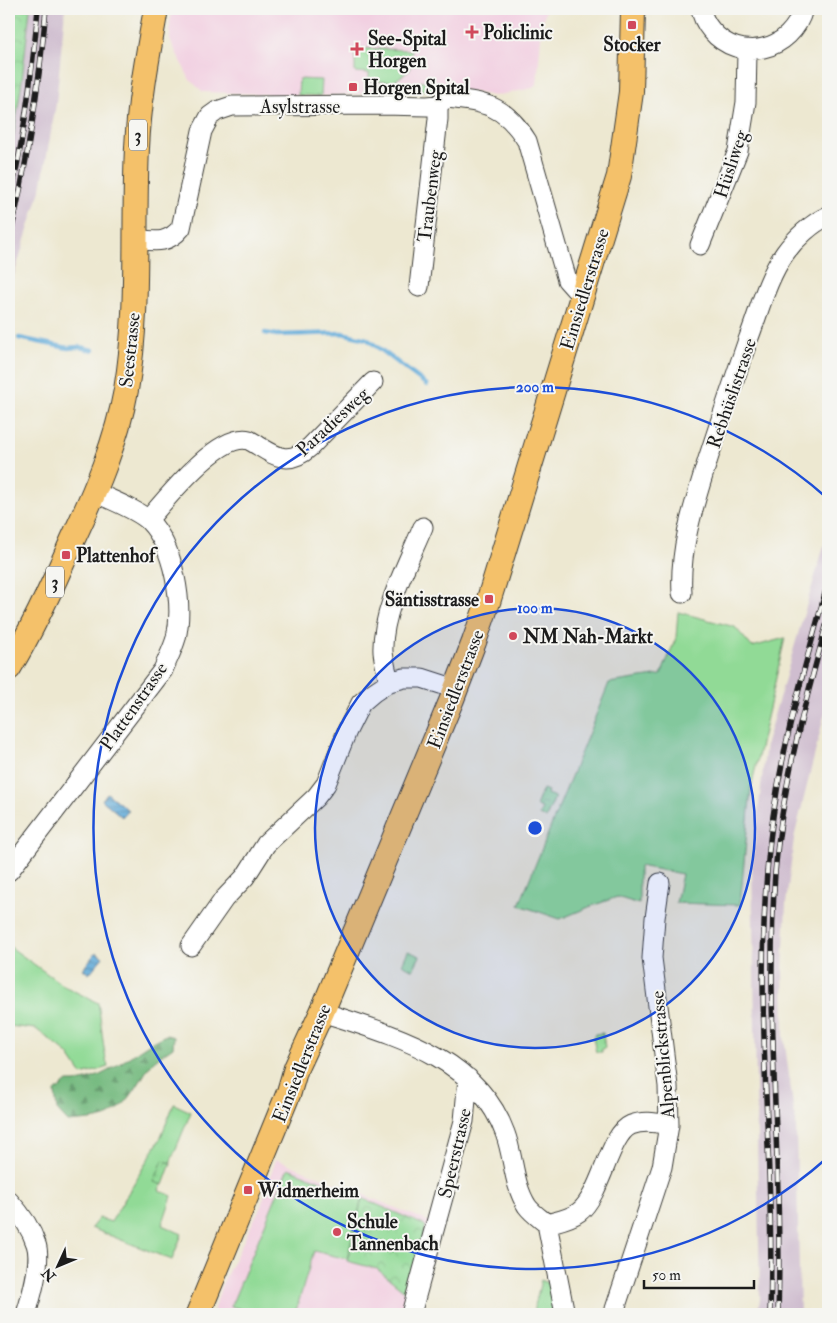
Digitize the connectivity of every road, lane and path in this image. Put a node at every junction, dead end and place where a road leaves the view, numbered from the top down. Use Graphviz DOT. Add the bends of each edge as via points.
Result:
graph roads {
  1 [pos="156,9"];
  2 [pos="633,9"];
  3 [pos="701,9"];
  4 [pos="803,9"];
  5 [pos="747,51"];
  6 [pos="438,105"];
  7 [pos="828,216"];
  8 [pos="134,239"];
  9 [pos="700,245"];
  10 [pos="419,287"];
  11 [pos="583,292"];
  12 [pos="373,382"];
  13 [pos="94,492"];
  14 [pos="148,520"];
  15 [pos="423,527"];
  16 [pos="682,593"];
  17 [pos="9,668"];
  18 [pos="390,682"];
  19 [pos="456,689"];
  20 [pos="9,871"];
  21 [pos="660,883"];
  22 [pos="191,946"];
  23 [pos="322,1012"];
  24 [pos="468,1078"];
  25 [pos="669,1125"];
  26 [pos="9,1201"];
  27 [pos="547,1224"];
  28 [pos="615,1309"];
  29 [pos="26,1314"];
  30 [pos="198,1314"];
  31 [pos="411,1314"];
  32 [pos="564,1314"];
  1 -- 8 [label="main road, Seestrasse / 3" via="137,145"];
  2 -- 11 [label="main road, Einsiedlerstrasse" via="631,92 619,176"];
  3 -- 5 [label="street" via="707,25 718,38"];
  4 -- 5 [label="street" via="793,30 781,40 765,48"];
  5 -- 9 [label="street, Hüsliweg" via="746,102 738,151"];
  6 -- 8 [label="street, Asylstrasse" via="232,106 217,110 202,131 182,228 171,238 163,240"];
  6 -- 10 [label="street, Traubenweg"];
  6 -- 11 [label="street, Asylstrasse" via="446,98 489,104 519,127 527,141 567,280 574,289"];
  7 -- 16 [label="street, Rebhüslistrasse" via="804,232 785,252 760,309 691,516 680,575"];
  8 -- 13 [label="main road, Seestrasse / 3" via="132,346 126,390"];
  11 -- 19 [label="main road, Einsiedlerstrasse" via="489,599"];
  12 -- 14 [label="street, Paradiesweg" via="298,457 284,458 243,438 231,440 186,476"];
  13 -- 14 [label="street, Plattenstrasse"];
  13 -- 17 [label="main road, Seestrasse / 3" via="46,601"];
  14 -- 20 [label="street, Plattenstrasse" via="163,540 176,581 179,610 176,639 162,670"];
  15 -- 18 [label="street" via="394,596 384,635"];
  18 -- 19 [label="street" via="422,678"];
  18 -- 22 [label="street" via="361,703 326,784 266,844 245,877 224,899"];
  19 -- 23 [label="main road, Einsiedlerstrasse"];
  21 -- 25 [label="street, Alpenblickstrasse" via="652,958 668,1086"];
  23 -- 24 [label="street" via="416,1046 444,1060"];
  23 -- 30 [label="main road, Einsiedlerstrasse" via="296,1068"];
  24 -- 27 [label="street" via="481,1090 500,1122 519,1190 528,1208"];
  24 -- 31 [label="street, Speerstrasse" via="464,1120"];
  25 -- 27 [label="street" via="648,1122 630,1125 618,1138 591,1201 578,1213"];
  25 -- 28 [label="street, Alpenblickstrasse" via="662,1167"];
  26 -- 29 [label="street" via="20,1213 37,1246 36,1276"];
  27 -- 32 [label="street"];
}
